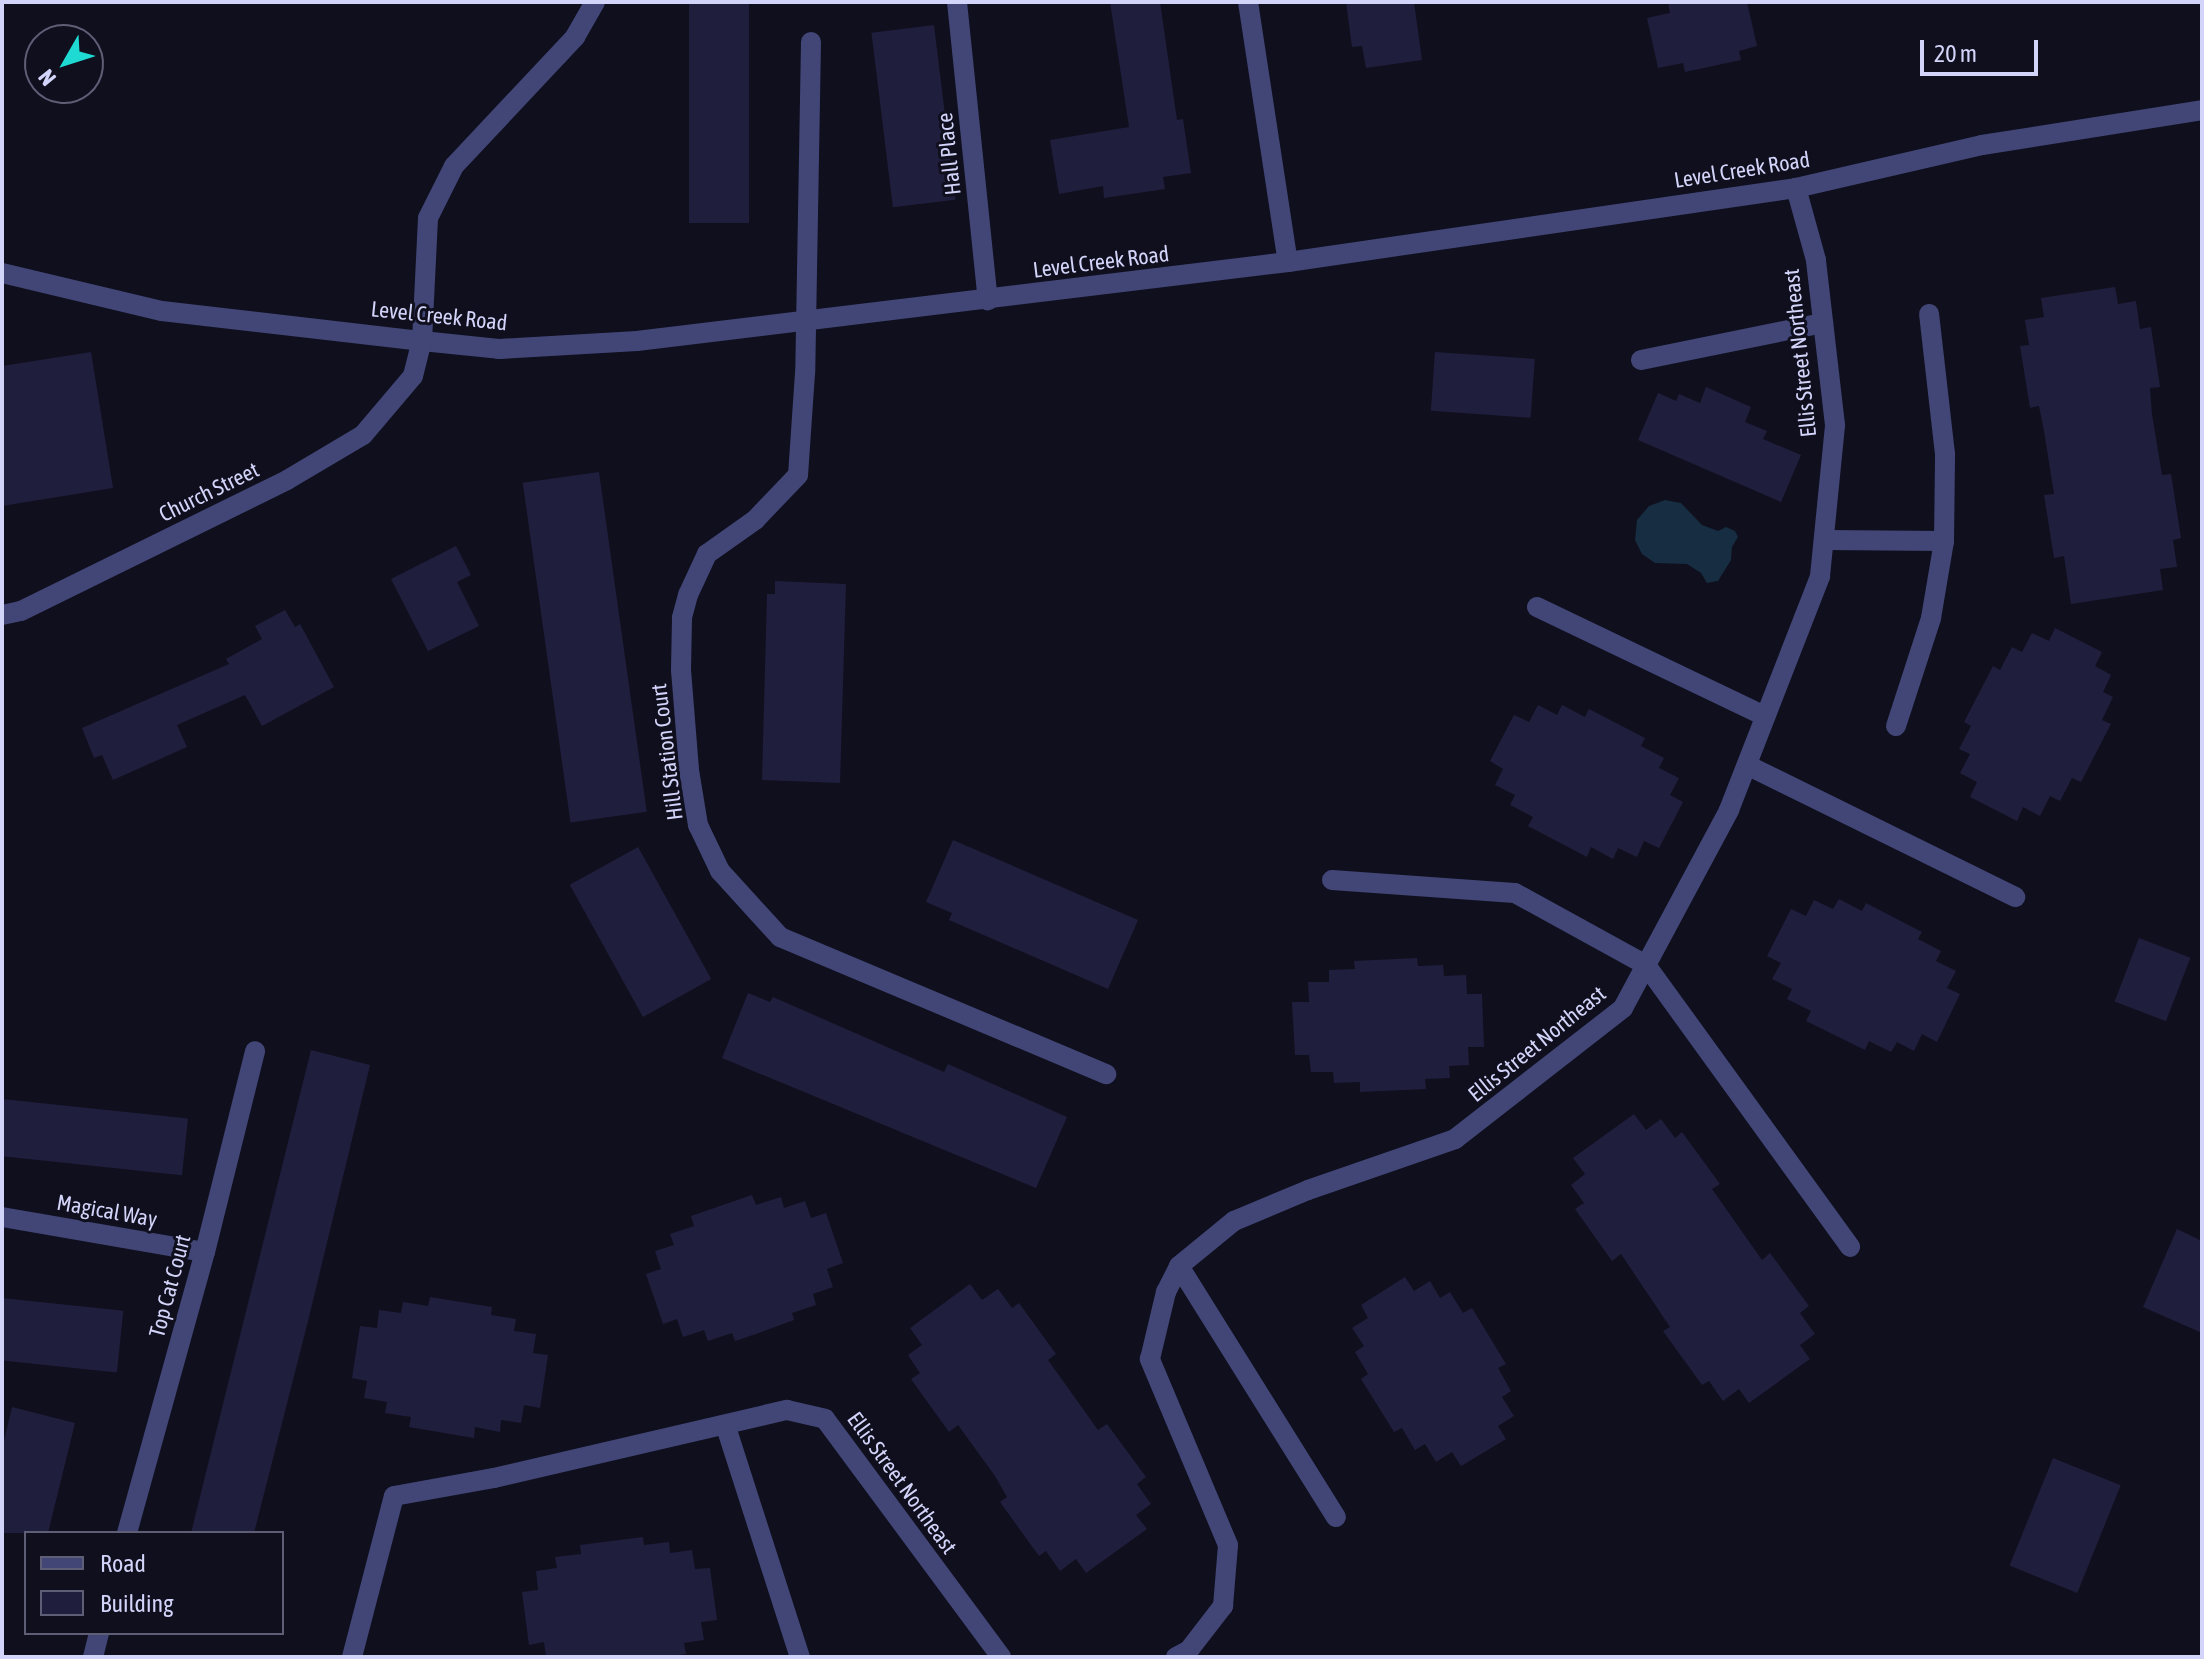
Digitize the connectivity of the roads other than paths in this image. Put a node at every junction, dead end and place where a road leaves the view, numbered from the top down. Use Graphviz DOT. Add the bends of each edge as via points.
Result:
graph roads {
  1 [pos="595,2"];
  2 [pos="957,2"];
  3 [pos="1248,2"];
  4 [pos="811,42"];
  5 [pos="2202,110"];
  6 [pos="1796,188"];
  7 [pos="1288,262"];
  8 [pos="2,273"];
  9 [pos="988,300"];
  10 [pos="1929,314"];
  11 [pos="804,322"];
  12 [pos="1823,323"];
  13 [pos="422,341"];
  14 [pos="1641,360"];
  15 [pos="1824,540"];
  16 [pos="1944,541"];
  17 [pos="1537,607"];
  18 [pos="2,615"];
  19 [pos="1765,716"];
  20 [pos="1896,726"];
  21 [pos="1747,765"];
  22 [pos="1332,880"];
  23 [pos="2015,897"];
  24 [pos="1646,965"];
  25 [pos="255,1051"];
  26 [pos="1106,1074"];
  27 [pos="2,1217"];
  28 [pos="1850,1247"];
  29 [pos="205,1252"];
  30 [pos="1179,1266"];
  31 [pos="726,1427"];
  32 [pos="1336,1517"];
  33 [pos="128,1531"];
  34 [pos="98,1635"];
  35 [pos="93,1657"];
  36 [pos="352,1657"];
  37 [pos="800,1657"];
  38 [pos="1001,1657"];
  39 [pos="1176,1657"];
  1 -- 13 [label="street" via="575,37 454,166 428,218"];
  2 -- 9 [label="street, Hall Place"];
  3 -- 7 [label="street"];
  4 -- 11 [label="street, Hill Station Court"];
  5 -- 6 [label="street, Level Creek Road" via="1982,145"];
  6 -- 7 [label="street, Level Creek Road"];
  6 -- 12 [label="street, Ellis Street Northeast" via="1816,260"];
  7 -- 9 [label="street, Level Creek Road"];
  8 -- 13 [label="street, Level Creek Road" via="162,311"];
  9 -- 11 [label="street, Level Creek Road"];
  10 -- 16 [label="street" via="1945,454"];
  11 -- 13 [label="street, Level Creek Road" via="637,341 499,349"];
  11 -- 26 [label="street, Hill Station Court" via="798,475 755,520 707,554 682,618 685,725 698,825 720,871 780,937"];
  12 -- 14 [label="street"];
  12 -- 15 [label="street, Ellis Street Northeast" via="1835,425"];
  13 -- 18 [label="street, Church Street" via="413,376 363,435 287,480 21,611"];
  15 -- 16 [label="street"];
  15 -- 19 [label="street, Ellis Street Northeast" via="1820,576"];
  16 -- 20 [label="street" via="1931,618"];
  17 -- 19 [label="street"];
  19 -- 21 [label="street, Ellis Street Northeast"];
  21 -- 23 [label="street"];
  21 -- 24 [label="street, Ellis Street Northeast" via="1729,810"];
  22 -- 24 [label="street" via="1515,893"];
  24 -- 28 [label="street"];
  24 -- 30 [label="street, Ellis Street Northeast" via="1623,1008 1455,1139 1234,1221"];
  25 -- 29 [label="street, Top Cat Court"];
  27 -- 29 [label="street, Magical Way"];
  29 -- 33 [label="street, Top Cat Court"];
  30 -- 32 [label="street"];
  30 -- 39 [label="street, Ellis Street Northeast" via="1166,1292 1150,1359 1228,1545 1223,1606 1189,1650"];
  31 -- 36 [label="street, Ellis Street Northeast" via="394,1496"];
  31 -- 37 [label="street"];
  31 -- 38 [label="street, Ellis Street Northeast" via="787,1410 825,1419"];
  34 -- 35 [label="street"];
}
